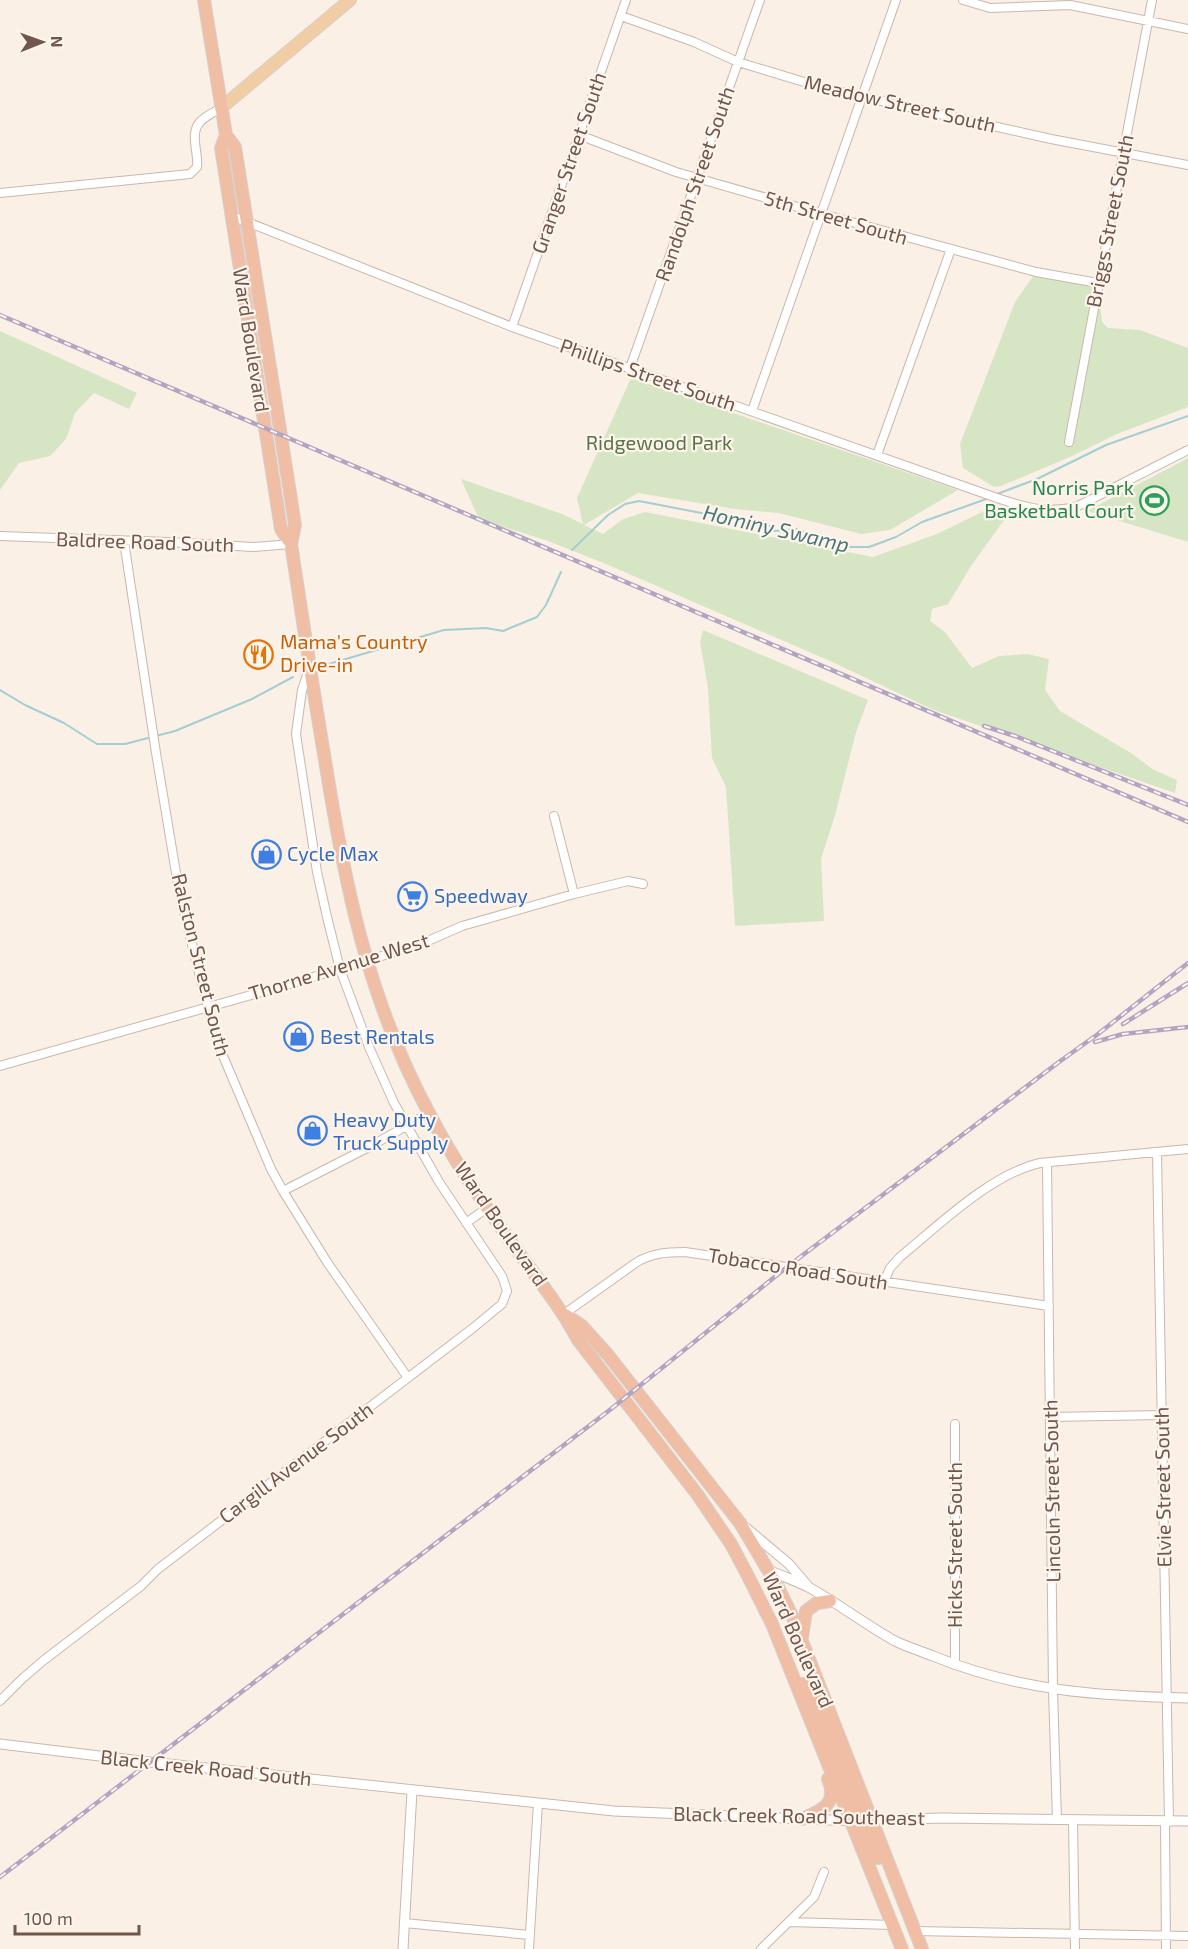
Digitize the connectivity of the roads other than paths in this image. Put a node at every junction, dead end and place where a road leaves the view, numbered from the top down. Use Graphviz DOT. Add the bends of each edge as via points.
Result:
graph roads {
  1 [pos="204,0"];
  2 [pos="350,0"];
  3 [pos="626,0"];
  4 [pos="760,0"];
  5 [pos="896,0"];
  6 [pos="963,0"];
  7 [pos="1152,0"];
  8 [pos="621,16"];
  9 [pos="1148,21"];
  10 [pos="1188,29"];
  11 [pos="738,62"];
  12 [pos="861,97"];
  13 [pos="221,108"];
  14 [pos="226,135"];
  15 [pos="579,135"];
  16 [pos="1123,152"];
  17 [pos="1188,165"];
  18 [pos="697,178"];
  19 [pos="0,193"];
  20 [pos="822,214"];
  21 [pos="232,216"];
  22 [pos="247,222"];
  23 [pos="951,249"];
  24 [pos="1098,283"];
  25 [pos="512,327"];
  26 [pos="630,368"];
  27 [pos="752,411"];
  28 [pos="1068,442"];
  29 [pos="1188,450"];
  30 [pos="877,455"];
  31 [pos="0,536"];
  32 [pos="124,541"];
  33 [pos="291,544"];
  34 [pos="310,666"];
  35 [pos="554,816"];
  36 [pos="643,884"];
  37 [pos="574,894"];
  38 [pos="366,961"];
  39 [pos="340,969"];
  40 [pos="208,1006"];
  41 [pos="0,1066"];
  42 [pos="429,1113"];
  43 [pos="406,1126"];
  44 [pos="1188,1149"];
  45 [pos="1157,1152"];
  46 [pos="1047,1162"];
  47 [pos="283,1191"];
  48 [pos="487,1208"];
  49 [pos="466,1223"];
  50 [pos="884,1282"];
  51 [pos="1049,1306"];
  52 [pos="564,1314"];
  53 [pos="408,1378"];
  54 [pos="1161,1415"];
  55 [pos="1051,1417"];
  56 [pos="955,1424"];
  57 [pos="740,1523"];
  58 [pos="735,1552"];
  59 [pos="768,1570"];
  60 [pos="811,1588"];
  61 [pos="830,1601"];
  62 [pos="802,1641"];
  63 [pos="781,1646"];
  64 [pos="956,1665"];
  65 [pos="1053,1690"];
  66 [pos="1167,1697"];
  67 [pos="1188,1698"];
  68 [pos="0,1701"];
  69 [pos="0,1744"];
  70 [pos="825,1755"];
  71 [pos="412,1791"];
  72 [pos="538,1803"];
  73 [pos="801,1819"];
  74 [pos="862,1820"];
  75 [pos="1057,1820"];
  76 [pos="1073,1820"];
  77 [pos="1188,1821"];
  78 [pos="1167,1822"];
  79 [pos="824,1872"];
  80 [pos="789,1922"];
  81 [pos="404,1923"];
  82 [pos="893,1926"];
  83 [pos="915,1931"];
  84 [pos="1075,1934"];
  85 [pos="530,1935"];
  86 [pos="1166,1936"];
  87 [pos="1188,1936"];
  88 [pos="403,1949"];
  89 [pos="529,1949"];
  90 [pos="760,1949"];
  91 [pos="902,1949"];
  92 [pos="915,1949"];
  93 [pos="922,1949"];
  94 [pos="1075,1949"];
  95 [pos="1166,1949"];
  1 -- 13 [label="highway, Ward Boulevard"];
  2 -- 13 [label="main road"];
  3 -- 8 [label="street, Granger Street South"];
  4 -- 11 [label="street, Randolph Street South"];
  5 -- 12 [label="street"];
  6 -- 9 [label="street" via="990,8 1070,5"];
  7 -- 9 [label="street, Briggs Street South"];
  8 -- 11 [label="street, Meadow Street South"];
  8 -- 15 [label="street, Granger Street South"];
  9 -- 10 [label="street"];
  9 -- 16 [label="street, Briggs Street South"];
  11 -- 12 [label="street, Meadow Street South"];
  11 -- 18 [label="street, Randolph Street South"];
  12 -- 16 [label="street, Meadow Street South"];
  12 -- 20 [label="street"];
  13 -- 14 [label="highway, Ward Boulevard"];
  13 -- 19 [label="street" via="197,125 197,167 190,174"];
  14 -- 21 [label="highway, Ward Boulevard" via="221,148"];
  14 -- 22 [label="highway, Ward Boulevard" via="235,147"];
  15 -- 18 [label="street, 5th Street South"];
  15 -- 25 [label="street, Granger Street South"];
  16 -- 17 [label="street, Meadow Street South"];
  16 -- 24 [label="street, Briggs Street South"];
  18 -- 20 [label="street, 5th Street South"];
  18 -- 26 [label="street, Randolph Street South"];
  20 -- 23 [label="street, 5th Street South"];
  20 -- 27 [label="street"];
  21 -- 22 [label="street, Phillips Street South"];
  21 -- 33 [label="highway, Ward Boulevard" via="281,529"];
  22 -- 25 [label="street, Phillips Street South"];
  22 -- 33 [label="highway, Ward Boulevard" via="295,525"];
  23 -- 24 [label="street, 5th Street South" via="1036,272"];
  23 -- 30 [label="street"];
  24 -- 28 [label="street, Briggs Street South"];
  25 -- 26 [label="street, Phillips Street South"];
  26 -- 27 [label="street, Phillips Street South"];
  27 -- 30 [label="street, Phillips Street South"];
  29 -- 30 [label="street, Phillips Street South" via="1069,508 1052,511 1017,505"];
  31 -- 32 [label="street, Baldree Road South"];
  32 -- 33 [label="street, Baldree Road South" via="253,547"];
  32 -- 40 [label="street, Ralston Street South" via="179,891"];
  33 -- 34 [label="highway, Ward Boulevard"];
  34 -- 38 [label="highway, Ward Boulevard" via="343,868"];
  34 -- 39 [label="street" via="297,718 297,743 317,872"];
  35 -- 37 [label="street"];
  36 -- 37 [label="street, Thorne Avenue West" via="628,881"];
  37 -- 38 [label="street, Thorne Avenue West" via="462,926"];
  38 -- 39 [label="street, Thorne Avenue West"];
  38 -- 42 [label="highway, Ward Boulevard" via="395,1041"];
  39 -- 40 [label="street, Thorne Avenue West"];
  39 -- 43 [label="street" via="369,1047"];
  40 -- 41 [label="street, Thorne Avenue West"];
  40 -- 47 [label="street, Ralston Street South" via="218,1044"];
  42 -- 43 [label="street"];
  42 -- 48 [label="highway, Ward Boulevard"];
  43 -- 47 [label="street"];
  43 -- 49 [label="street"];
  44 -- 45 [label="street"];
  45 -- 46 [label="street"];
  45 -- 54 [label="street, Elvie Street South"];
  46 -- 50 [label="street" via="1024,1167 990,1185 900,1257"];
  46 -- 51 [label="street, Lincoln Street South"];
  47 -- 53 [label="street, Ralston Street South"];
  48 -- 49 [label="street"];
  48 -- 52 [label="highway, Ward Boulevard"];
  49 -- 53 [label="street, Cargill Avenue South" via="502,1276 505,1298"];
  50 -- 51 [label="street, Tobacco Road South"];
  50 -- 52 [label="street, Tobacco Road South" via="666,1252 637,1262"];
  51 -- 55 [label="street, Lincoln Street South"];
  52 -- 57 [label="highway, Ward Boulevard" via="582,1326 608,1355"];
  52 -- 58 [label="highway, Ward Boulevard" via="578,1340 698,1494"];
  53 -- 68 [label="street, Cargill Avenue South" via="158,1569"];
  54 -- 55 [label="street"];
  54 -- 66 [label="street, Elvie Street South"];
  55 -- 65 [label="street, Lincoln Street South"];
  56 -- 64 [label="street, Hicks Street South"];
  57 -- 59 [label="highway, Ward Boulevard"];
  57 -- 60 [label="street"];
  58 -- 59 [label="highway"];
  58 -- 63 [label="highway, Ward Boulevard"];
  59 -- 60 [label="street"];
  59 -- 62 [label="highway, Ward Boulevard"];
  60 -- 61 [label="street"];
  61 -- 62 [label="highway" via="817,1603 806,1611"];
  61 -- 64 [label="street" via="897,1642"];
  62 -- 74 [label="highway, Ward Boulevard"];
  63 -- 70 [label="highway, Ward Boulevard"];
  63 -- 74 [label="highway" via="812,1698"];
  64 -- 65 [label="street"];
  65 -- 66 [label="street"];
  65 -- 75 [label="street, Lincoln Street South"];
  66 -- 67 [label="street"];
  66 -- 78 [label="street, Elvie Street South"];
  69 -- 71 [label="street, Black Creek Road South"];
  70 -- 73 [label="highway" via="830,1800 821,1810"];
  70 -- 74 [label="highway, Ward Boulevard"];
  71 -- 72 [label="street, Black Creek Road Southeast"];
  71 -- 81 [label="street"];
  72 -- 73 [label="street, Black Creek Road Southeast" via="614,1811"];
  72 -- 85 [label="street"];
  73 -- 74 [label="street, Black Creek Road Southeast"];
  74 -- 75 [label="street, Black Creek Road Southeast"];
  74 -- 82 [label="highway, Ward Boulevard"];
  74 -- 83 [label="highway, Ward Boulevard"];
  74 -- 92 [label="highway"];
  75 -- 76 [label="street, Black Creek Road Southeast"];
  76 -- 78 [label="street, Black Creek Road Southeast"];
  76 -- 84 [label="street"];
  77 -- 78 [label="street, Black Creek Road Southeast"];
  78 -- 86 [label="street, Elvie Street South"];
  79 -- 80 [label="street" via="814,1897"];
  80 -- 82 [label="street"];
  80 -- 90 [label="street"];
  81 -- 85 [label="street"];
  81 -- 88 [label="street"];
  82 -- 91 [label="highway, Ward Boulevard"];
  83 -- 84 [label="street"];
  83 -- 93 [label="highway, Ward Boulevard"];
  84 -- 86 [label="street"];
  84 -- 94 [label="street"];
  85 -- 89 [label="street"];
  86 -- 87 [label="street"];
  86 -- 95 [label="street, Elvie Street South"];
}
